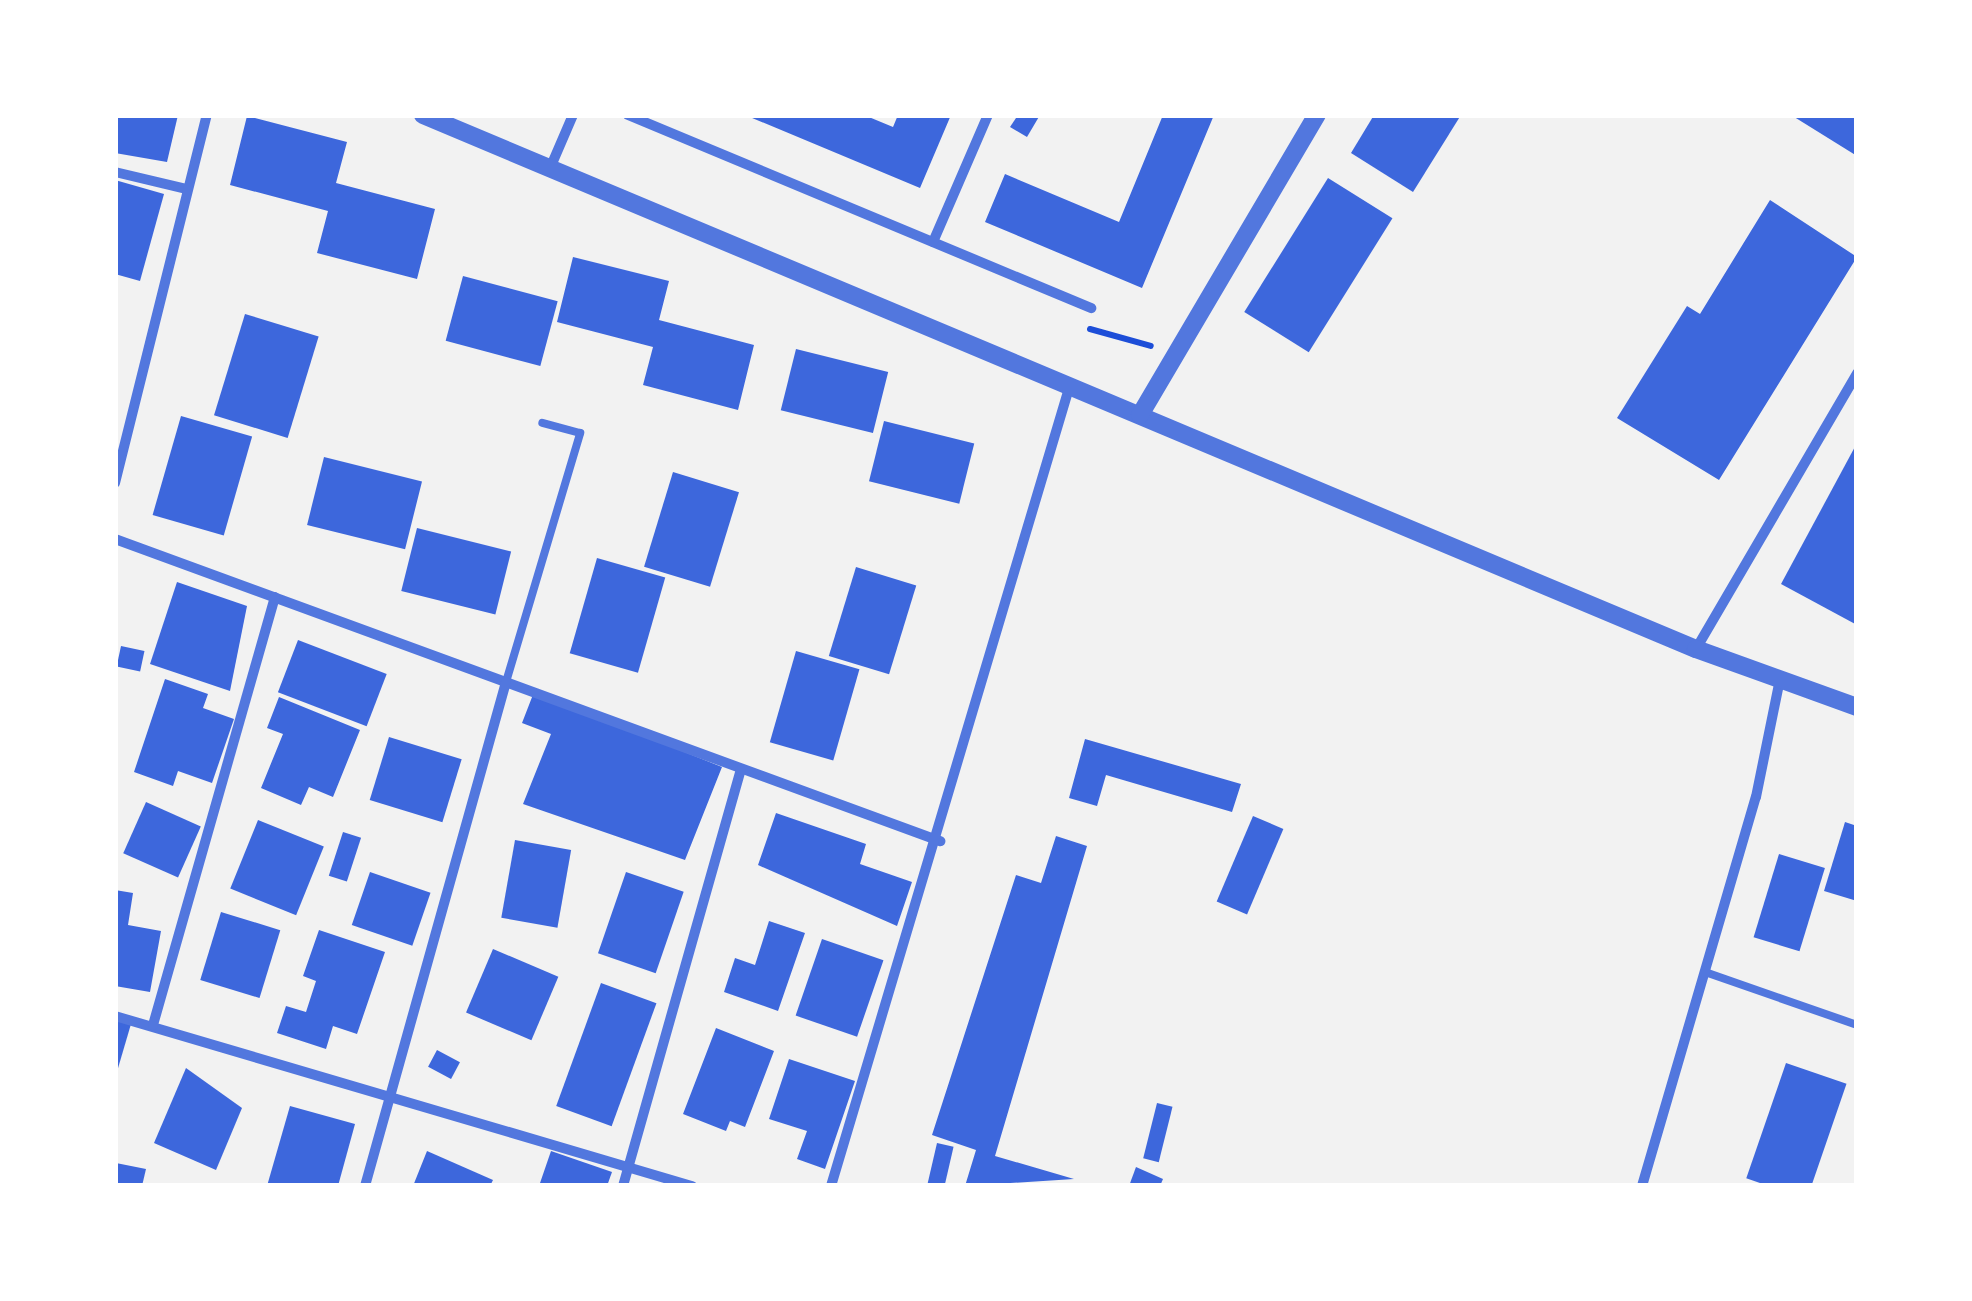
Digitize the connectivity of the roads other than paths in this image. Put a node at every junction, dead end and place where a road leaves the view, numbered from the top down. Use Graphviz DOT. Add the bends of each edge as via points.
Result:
graph roads {
  1 [pos="206,115"];
  2 [pos="422,115"];
  3 [pos="573,115"];
  4 [pos="628,115"];
  5 [pos="988,115"];
  6 [pos="1317,115"];
  7 [pos="552,166"];
  8 [pos="115,172"];
  9 [pos="186,189"];
  10 [pos="933,242"];
  11 [pos="1091,308"];
  12 [pos="1857,373"];
  13 [pos="1070,386"];
  14 [pos="1140,414"];
  15 [pos="542,423"];
  16 [pos="115,483"];
  17 [pos="115,539"];
  18 [pos="275,598"];
  19 [pos="1696,649"];
  20 [pos="1780,679"];
  21 [pos="506,682"];
  22 [pos="1857,707"];
  23 [pos="741,770"];
  24 [pos="940,841"];
  25 [pos="1705,972"];
  26 [pos="115,1016"];
  27 [pos="153,1025"];
  28 [pos="1857,1025"];
  29 [pos="393,1091"];
  30 [pos="628,1166"];
  31 [pos="365,1186"];
  32 [pos="622,1186"];
  33 [pos="692,1186"];
  34 [pos="832,1186"];
  35 [pos="1642,1186"];
  1 -- 9 [label="street"];
  2 -- 7 [label="street"];
  3 -- 7 [label="street"];
  4 -- 10 [label="street"];
  5 -- 10 [label="street"];
  6 -- 14 [label="street"];
  7 -- 13 [label="street"];
  8 -- 9 [label="street"];
  9 -- 16 [label="street"];
  10 -- 11 [label="street"];
  12 -- 19 [label="street"];
  13 -- 14 [label="street"];
  13 -- 24 [label="street"];
  14 -- 19 [label="street"];
  15 -- 21 [label="lane" via="580,433"];
  17 -- 18 [label="street"];
  18 -- 21 [label="street"];
  18 -- 27 [label="street"];
  19 -- 20 [label="street"];
  20 -- 22 [label="street"];
  20 -- 25 [label="street"];
  21 -- 23 [label="street"];
  21 -- 29 [label="street"];
  23 -- 24 [label="street"];
  23 -- 30 [label="street"];
  24 -- 34 [label="street"];
  25 -- 28 [label="lane"];
  25 -- 35 [label="street"];
  26 -- 27 [label="street"];
  27 -- 29 [label="street"];
  29 -- 30 [label="street"];
  29 -- 31 [label="street"];
  30 -- 32 [label="street"];
  30 -- 33 [label="street"];
}
